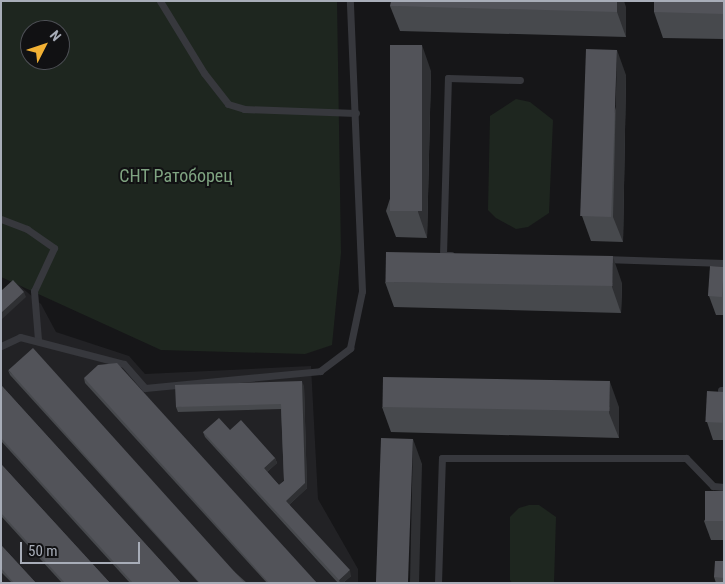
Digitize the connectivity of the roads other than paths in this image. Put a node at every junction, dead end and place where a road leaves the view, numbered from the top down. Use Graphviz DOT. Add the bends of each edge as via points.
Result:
graph roads {
  1 [pos="160,1"];
  2 [pos="350,1"];
  3 [pos="520,80"];
  4 [pos="356,113"];
  5 [pos="1,219"];
  6 [pos="462,255"];
  7 [pos="598,259"];
  8 [pos="724,263"];
  9 [pos="38,340"];
  10 [pos="1,346"];
  11 [pos="724,487"];
  12 [pos="438,583"];
  1 -- 4 [label="lane" via="204,73 228,104 244,108"];
  2 -- 4 [label="lane"];
  3 -- 6 [label="lane" via="448,78 443,255"];
  4 -- 9 [label="lane" via="362,291 350,348 320,371 145,388 124,364"];
  5 -- 9 [label="lane" via="27,229 54,248 34,291"];
  7 -- 8 [label="lane"];
  9 -- 10 [label="lane" via="20,337"];
  11 -- 12 [label="lane" via="713,486 686,458 442,458"];
}
